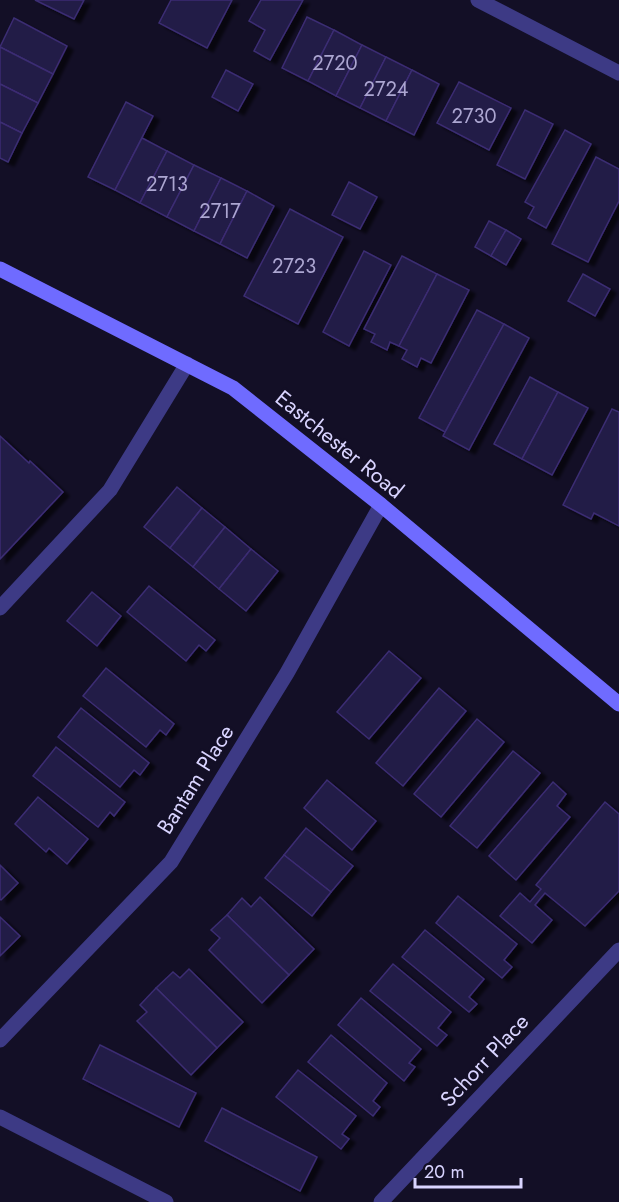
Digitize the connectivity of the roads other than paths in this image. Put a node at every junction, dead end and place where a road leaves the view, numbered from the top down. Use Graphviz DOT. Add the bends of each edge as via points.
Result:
graph roads {
  1 [pos="478,0"];
  2 [pos="619,73"];
  3 [pos="0,269"];
  4 [pos="188,364"];
  5 [pos="381,505"];
  6 [pos="0,608"];
  7 [pos="619,704"];
  8 [pos="619,950"];
  9 [pos="0,1041"];
  10 [pos="0,1117"];
  11 [pos="166,1202"];
  12 [pos="381,1202"];
  1 -- 2 [label="street"];
  3 -- 4 [label="main road, Eastchester Road"];
  4 -- 5 [label="main road, Eastchester Road" via="233,388"];
  4 -- 6 [label="street" via="110,490"];
  5 -- 7 [label="main road, Eastchester Road"];
  5 -- 9 [label="street, Bantam Place" via="287,674 171,862"];
  8 -- 12 [label="street, Schorr Place"];
  10 -- 11 [label="street"];
}
